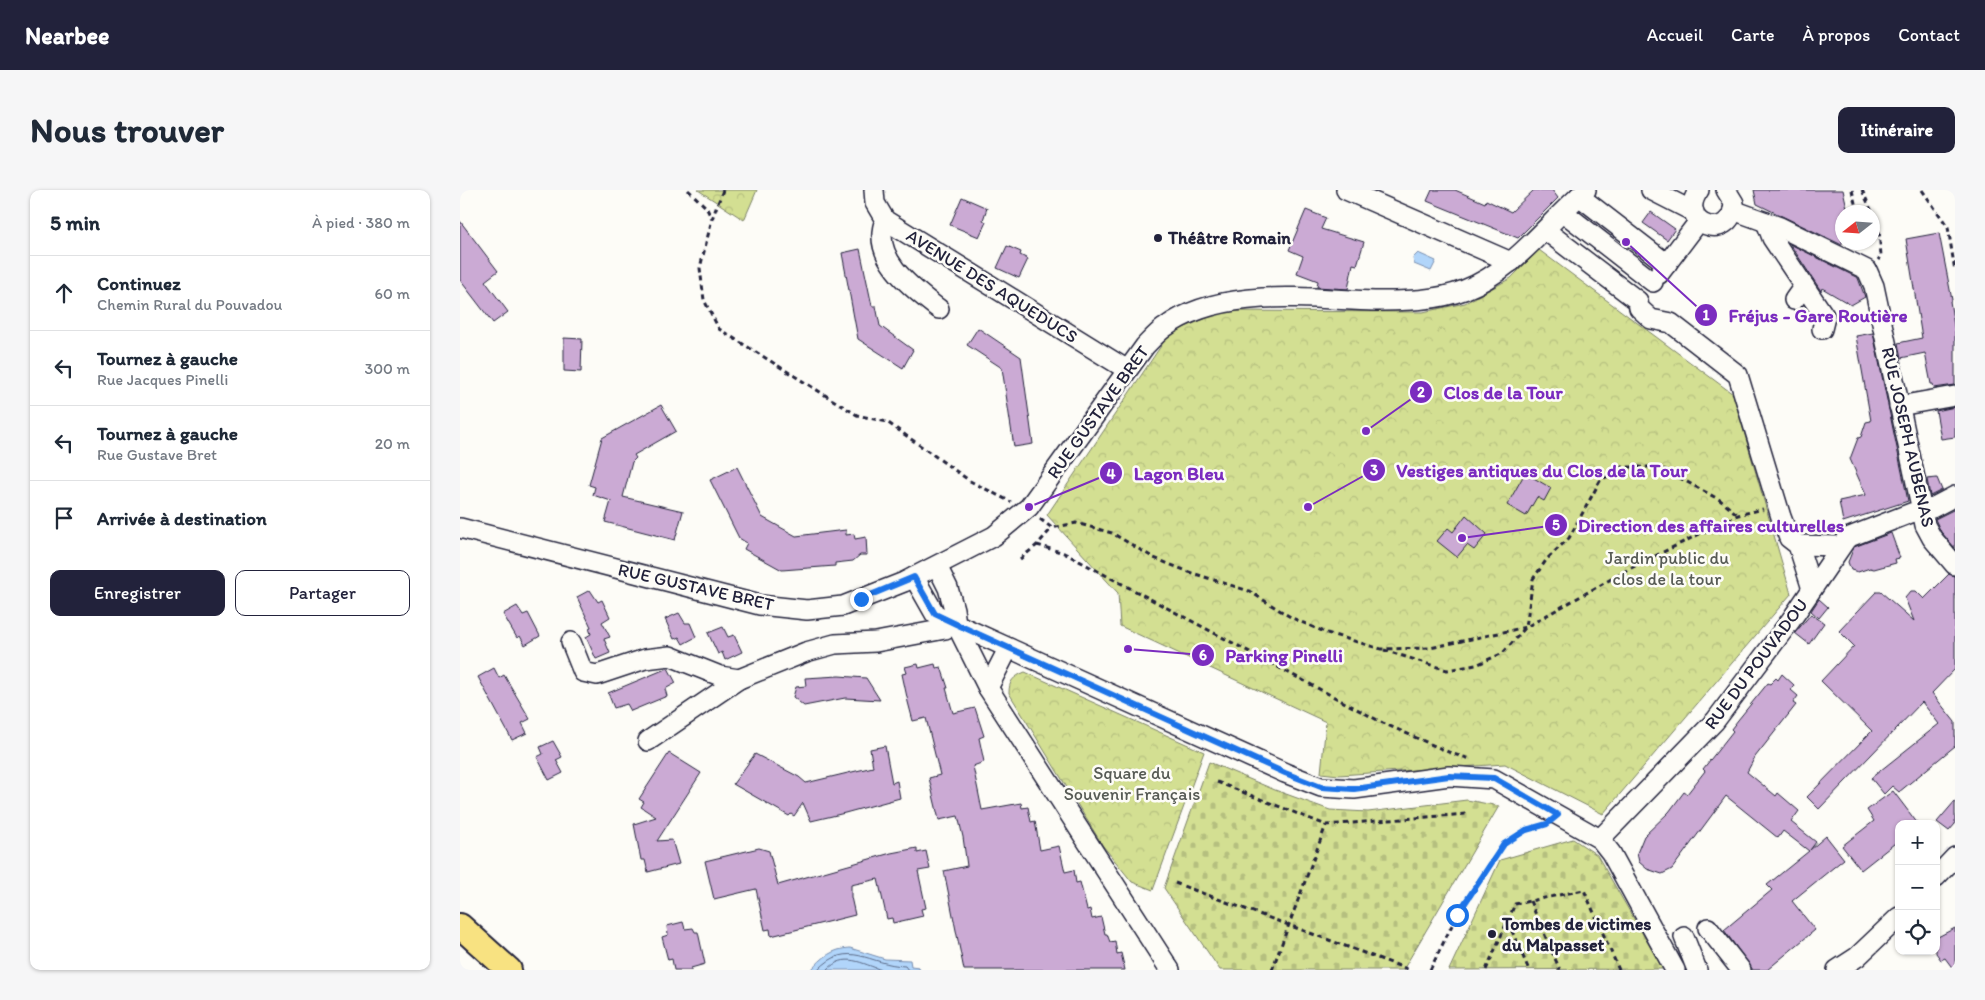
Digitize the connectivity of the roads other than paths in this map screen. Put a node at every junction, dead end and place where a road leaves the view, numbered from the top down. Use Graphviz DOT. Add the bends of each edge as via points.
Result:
graph roads {
  1 [pos="874,190"];
  2 [pos="1346,190"];
  3 [pos="1651,190"];
  4 [pos="1700,190"];
  5 [pos="1582,193"];
  6 [pos="1731,197"];
  7 [pos="1563,212"];
  8 [pos="1696,217"];
  9 [pos="885,220"];
  10 [pos="1766,222"];
  11 [pos="1545,230"];
  12 [pos="1511,262"];
  13 [pos="1667,264"];
  14 [pos="1653,282"];
  15 [pos="1638,305"];
  16 [pos="939,309"];
  17 [pos="1822,329"];
  18 [pos="1126,369"];
  19 [pos="1955,396"];
  20 [pos="1899,406"];
  21 [pos="1955,496"];
  22 [pos="1922,511"];
  23 [pos="460,528"];
  24 [pos="1798,545"];
  25 [pos="1840,546"];
  26 [pos="1955,565"];
  27 [pos="937,566"];
  28 [pos="914,577"];
  29 [pos="1812,589"];
  30 [pos="956,624"];
  31 [pos="571,642"];
  32 [pos="1008,649"];
  33 [pos="740,679"];
  34 [pos="988,688"];
  35 [pos="648,741"];
  36 [pos="1600,839"];
  37 [pos="1955,857"];
  38 [pos="1940,873"];
  39 [pos="1895,921"];
  40 [pos="460,926"];
  41 [pos="1708,928"];
  42 [pos="1684,937"];
  43 [pos="509,970"];
  44 [pos="1170,970"];
  45 [pos="1675,970"];
  46 [pos="1697,970"];
  47 [pos="1741,970"];
  48 [pos="1837,970"];
  1 -- 9 [label="street" via="875,203"];
  2 -- 12 [label="street"];
  3 -- 8 [label="street"];
  4 -- 8 [label="street" via="1693,202"];
  5 -- 7 [label="street, RUE GUSTAVE BRET"];
  5 -- 13 [label="street"];
  6 -- 8 [label="street" via="1731,216 1722,224 1710,226"];
  6 -- 10 [label="street"];
  7 -- 11 [label="street, RUE GUSTAVE BRET"];
  7 -- 14 [label="street"];
  8 -- 13 [label="street"];
  9 -- 16 [label="street" via="880,233 888,260 911,288"];
  9 -- 18 [label="street, AVENUE DES AQUEDUCS"];
  10 -- 17 [label="street" via="1799,293 1825,318"];
  10 -- 20 [label="street, RUE JOSEPH AUBENAS" via="1866,270 1874,286"];
  11 -- 12 [label="street, RUE GUSTAVE BRET"];
  11 -- 15 [label="street"];
  12 -- 18 [label="street, RUE GUSTAVE BRET" via="1488,280 1462,291 1432,298 1395,301 1264,298 1214,305 1188,314 1164,328"];
  13 -- 14 [label="street"];
  14 -- 15 [label="street"];
  15 -- 24 [label="street" via="1651,319 1671,323 1738,375 1789,538"];
  18 -- 27 [label="street, RUE GUSTAVE BRET" via="1026,510 994,536"];
  19 -- 20 [label="street"];
  20 -- 22 [label="street, RUE JOSEPH AUBENAS"];
  21 -- 22 [label="street, RUE DU POUVADOU"];
  22 -- 25 [label="street, RUE DU POUVADOU" via="1847,538"];
  22 -- 26 [label="street, RUE JOSEPH AUBENAS" via="1932,538"];
  23 -- 28 [label="street, RUE GUSTAVE BRET" via="760,605 807,610 843,606"];
  24 -- 25 [label="street"];
  24 -- 29 [label="street"];
  25 -- 29 [label="street, RUE DU POUVADOU"];
  27 -- 28 [label="street, RUE GUSTAVE BRET"];
  27 -- 30 [label="street" via="948,588"];
  28 -- 30 [label="street" via="935,614"];
  29 -- 36 [label="street, RUE DU POUVADOU" via="1715,721"];
  30 -- 32 [label="street"];
  30 -- 33 [label="street" via="876,642 835,644 806,652"];
  30 -- 34 [label="street"];
  31 -- 33 [label="street" via="583,672 598,675 645,658 670,656 720,676"];
  32 -- 34 [label="street"];
  32 -- 36 [label="street" via="1321,787 1354,789 1449,776 1494,778"];
  33 -- 35 [label="street"];
  34 -- 44 [label="street"];
  36 -- 45 [label="street" via="1611,853"];
  37 -- 38 [label="street"];
  39 -- 48 [label="street" via="1858,957"];
  40 -- 43 [label="main road"];
  41 -- 47 [label="street"];
  42 -- 46 [label="street"];
}
